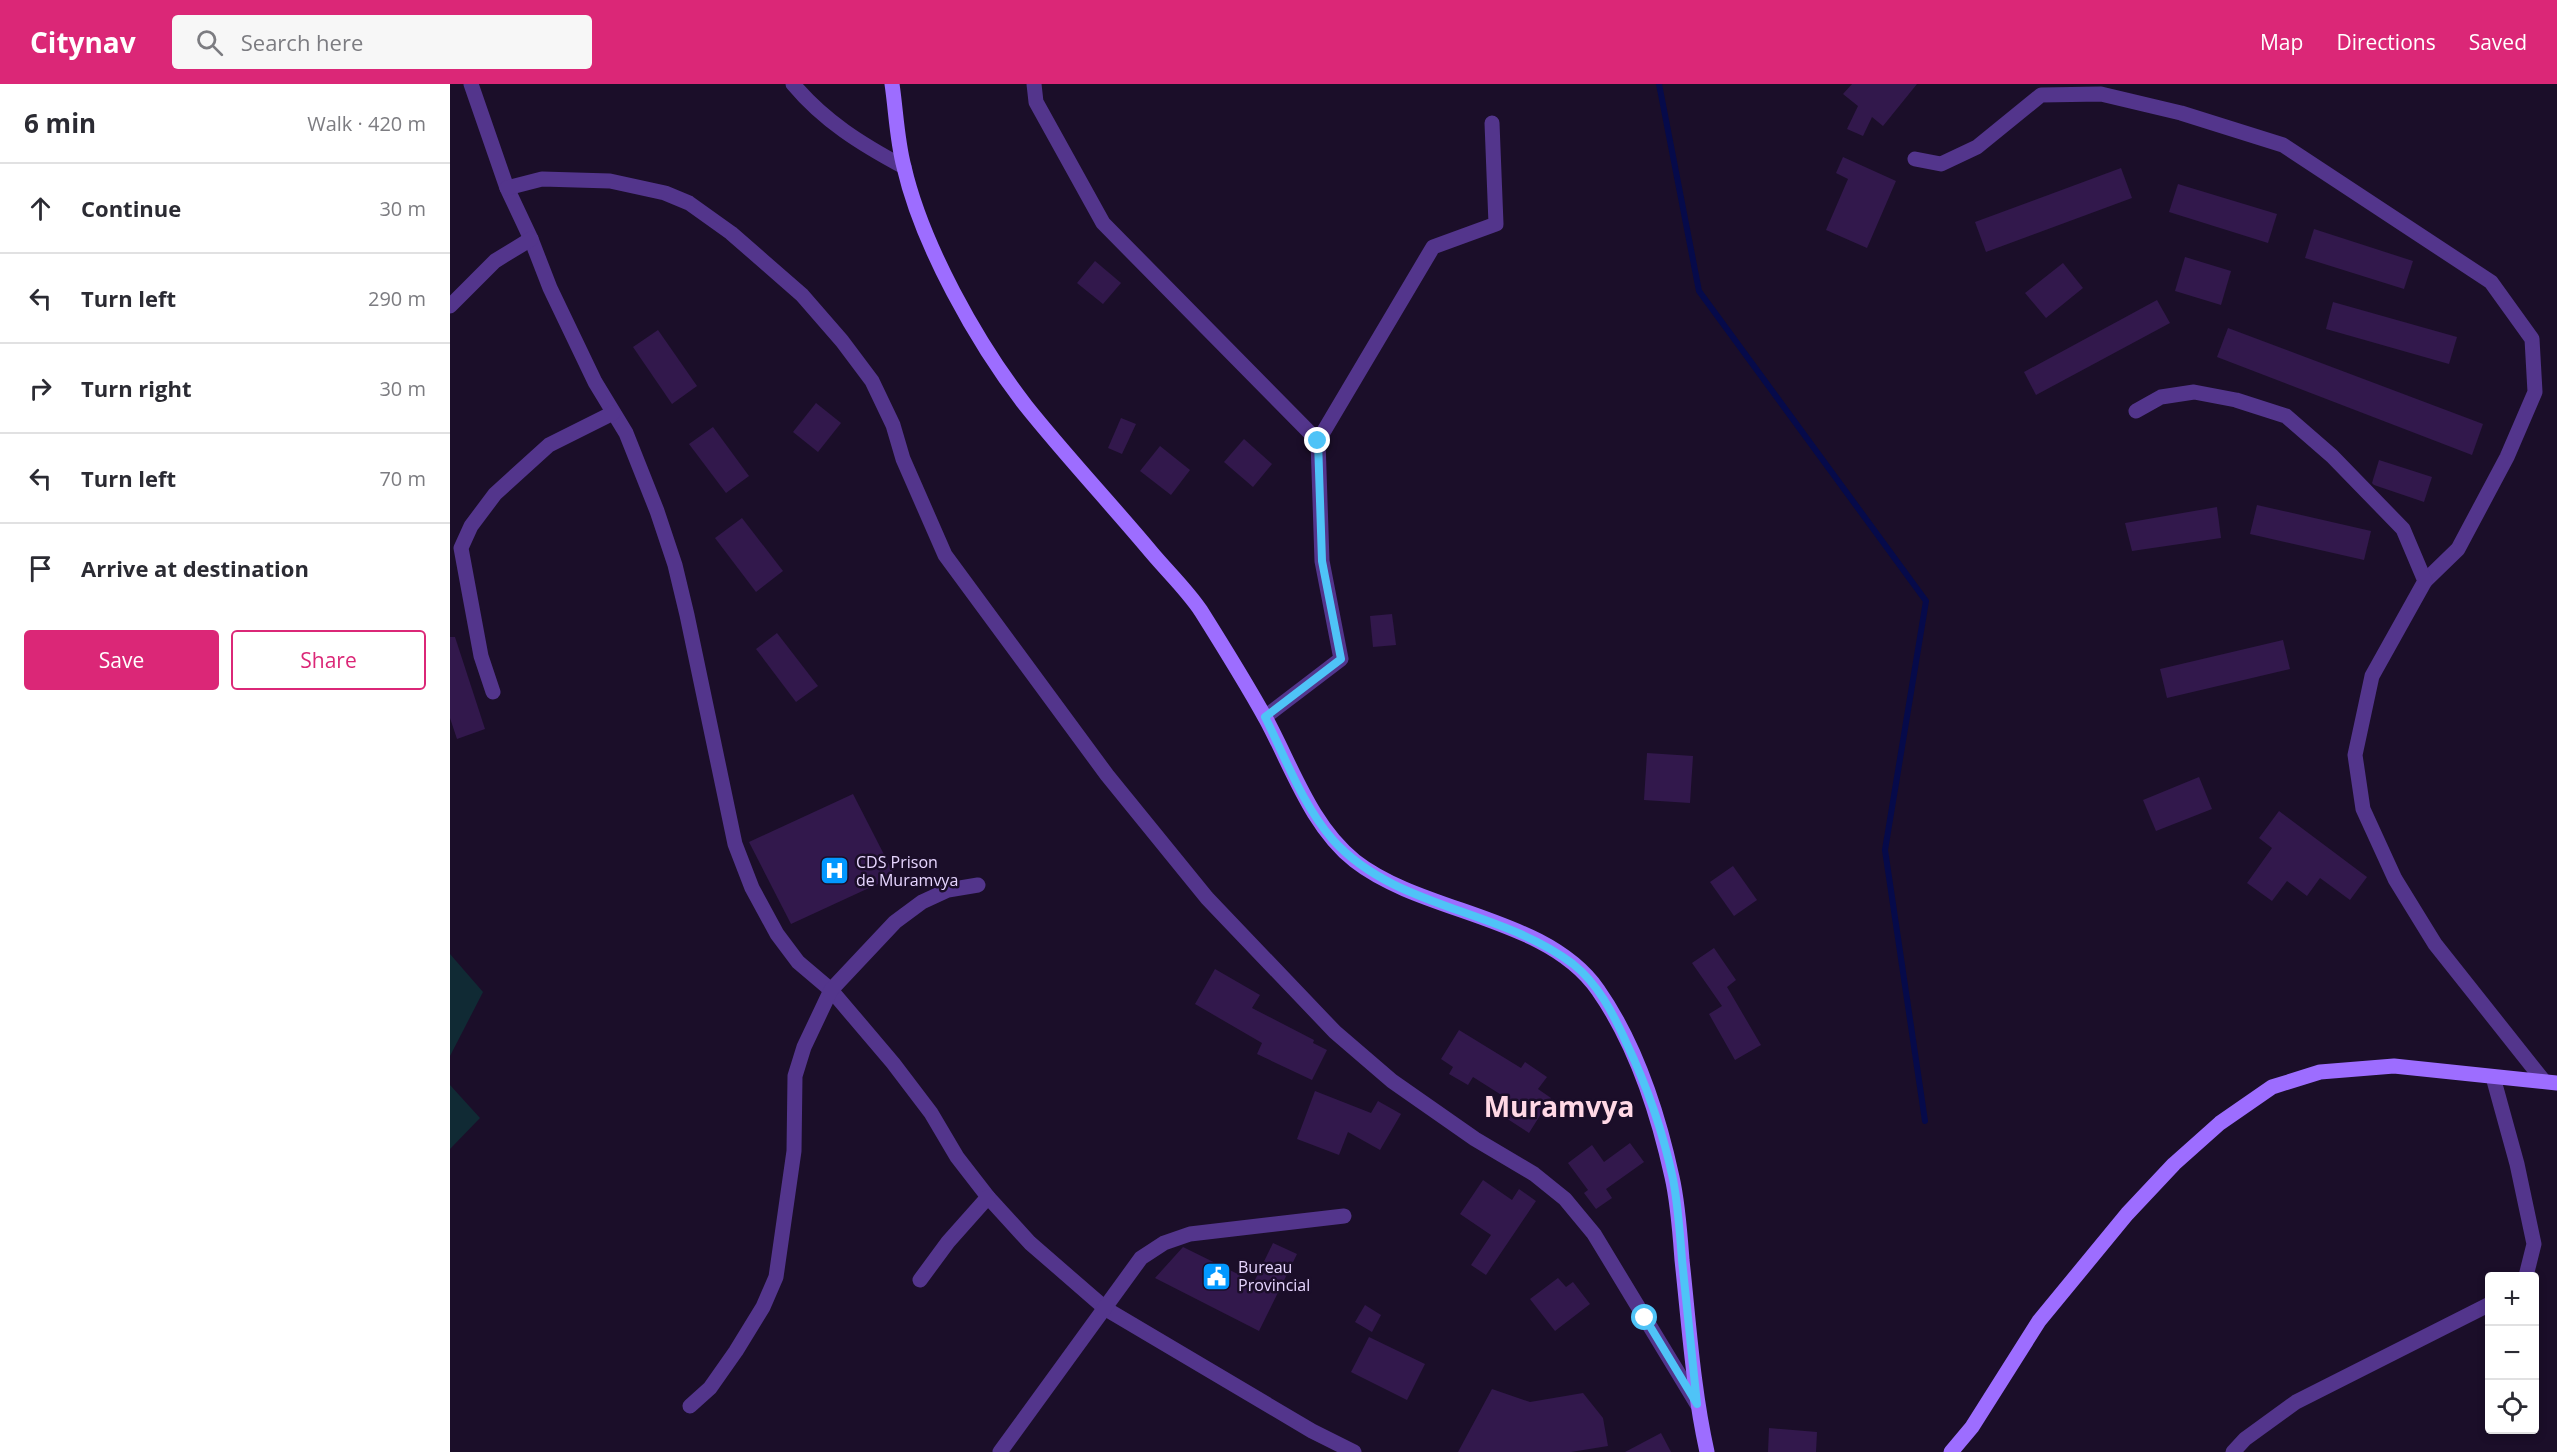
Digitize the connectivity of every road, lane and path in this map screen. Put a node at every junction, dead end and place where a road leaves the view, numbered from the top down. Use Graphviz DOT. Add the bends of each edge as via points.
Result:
graph roads {
  1 [pos="471,84"];
  2 [pos="793,84"];
  3 [pos="892,84"];
  4 [pos="1034,84"];
  5 [pos="1492,123"];
  6 [pos="1915,159"];
  7 [pos="904,167"];
  8 [pos="507,188"];
  9 [pos="531,239"];
  10 [pos="450,306"];
  11 [pos="2136,411"];
  12 [pos="613,413"];
  13 [pos="1318,441"];
  14 [pos="2425,581"];
  15 [pos="493,692"];
  16 [pos="1265,717"];
  17 [pos="978,885"];
  18 [pos="831,990"];
  19 [pos="2493,1077"];
  20 [pos="2550,1081"];
  21 [pos="988,1197"];
  22 [pos="1344,1216"];
  23 [pos="2527,1272"];
  24 [pos="920,1280"];
  25 [pos="2485,1307"];
  26 [pos="1106,1309"];
  27 [pos="1697,1404"];
  28 [pos="690,1406"];
  29 [pos="1000,1452"];
  30 [pos="1354,1452"];
  31 [pos="1707,1452"];
  32 [pos="1951,1452"];
  33 [pos="2233,1452"];
  1 -- 8 [label="street"];
  2 -- 7 [label="street" via="815,110 862,144"];
  3 -- 7 [label="main road"];
  4 -- 13 [label="street" via="1036,102 1103,223"];
  5 -- 13 [label="street" via="1496,224 1433,247"];
  6 -- 14 [label="street" via="1941,164 1977,147 2041,95 2101,94 2181,113 2283,145 2491,282 2532,339 2535,393 2507,457 2458,549"];
  7 -- 16 [label="main road" via="921,220 949,281 995,362 1027,406 1198,607"];
  8 -- 9 [label="street"];
  8 -- 27 [label="street" via="553,179 610,181 665,193 689,203 731,233 802,296 872,381 945,555 1107,775 1207,898 1335,1032 1392,1081 1566,1199 1594,1234"];
  9 -- 10 [label="street" via="495,261"];
  9 -- 12 [label="street" via="555,299"];
  11 -- 14 [label="street" via="2161,397 2194,392 2286,416 2332,456 2403,529"];
  12 -- 15 [label="street" via="549,445 495,494 460,548 481,656"];
  12 -- 18 [label="street" via="626,433 675,565 735,844 752,888 777,934 798,962"];
  13 -- 16 [label="street" via="1322,561 1341,659"];
  14 -- 20 [label="street" via="2372,676 2355,755 2363,810 2395,879 2435,944"];
  16 -- 27 [label="main road" via="1311,806 1332,839 1356,861 1391,883 1543,945 1574,964 1595,985 1639,1072 1673,1179"];
  17 -- 18 [label="street" via="948,890 921,902 895,922"];
  18 -- 21 [label="street" via="931,1113 957,1157"];
  18 -- 28 [label="street" via="795,1076 794,1151 776,1277 736,1351 710,1388"];
  19 -- 20 [label="main road"];
  19 -- 23 [label="street" via="2534,1244"];
  19 -- 32 [label="main road" via="2394,1066 2320,1072 2272,1087 2237,1111 2174,1164 2127,1214 2039,1321 1972,1427"];
  21 -- 24 [label="street"];
  21 -- 26 [label="street" via="1030,1243"];
  22 -- 26 [label="street" via="1232,1227 1164,1243 1141,1258"];
  25 -- 33 [label="street" via="2296,1402 2245,1438"];
  26 -- 29 [label="street"];
  26 -- 30 [label="street"];
  27 -- 31 [label="main road"];
}
